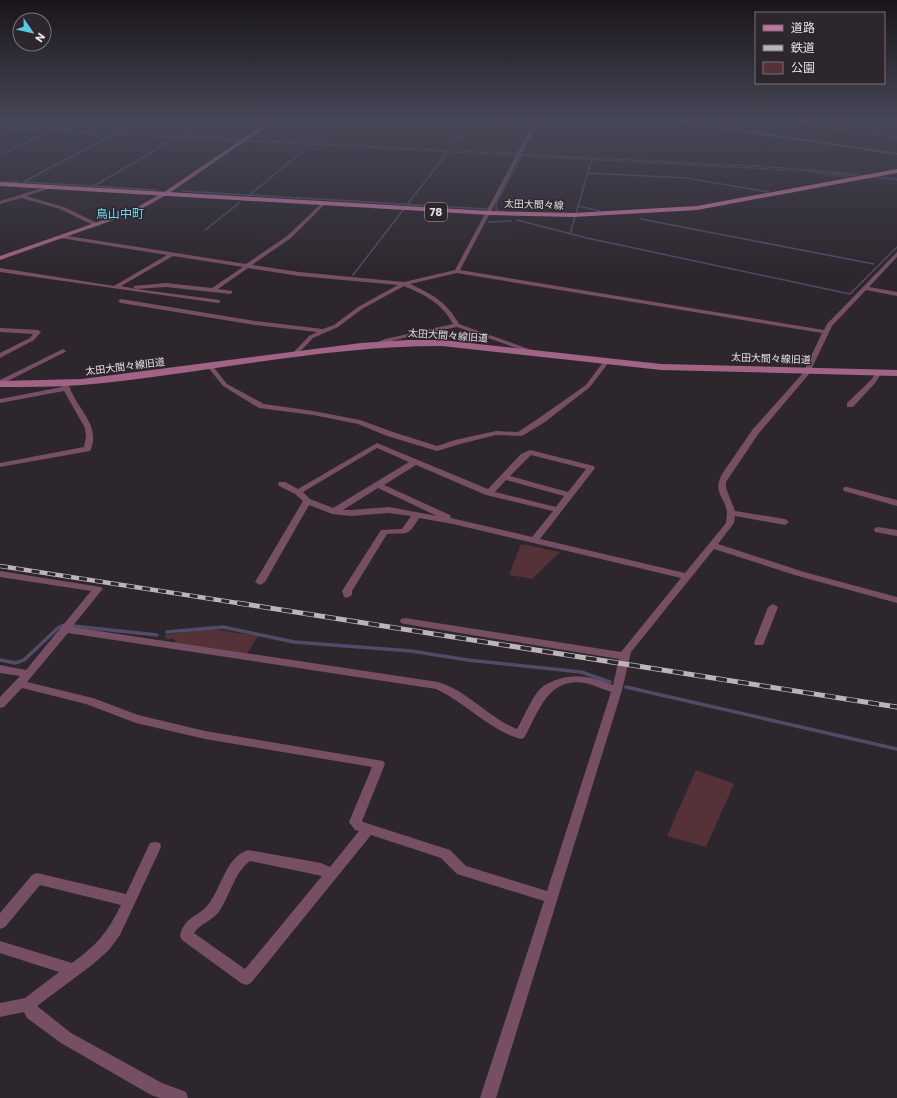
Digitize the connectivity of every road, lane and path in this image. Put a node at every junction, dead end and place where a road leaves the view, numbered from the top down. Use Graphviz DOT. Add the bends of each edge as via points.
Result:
graph roads {
  1 [pos="198,171"];
  2 [pos="511,171"];
  3 [pos="897,172"];
  4 [pos="0,185"];
  5 [pos="46,188"];
  6 [pos="164,194"];
  7 [pos="21,196"];
  8 [pos="0,203"];
  9 [pos="322,204"];
  10 [pos="489,214"];
  11 [pos="97,225"];
  12 [pos="62,237"];
  13 [pos="173,254"];
  14 [pos="0,258"];
  15 [pos="895,259"];
  16 [pos="247,266"];
  17 [pos="0,270"];
  18 [pos="457,271"];
  19 [pos="404,284"];
  20 [pos="116,287"];
  21 [pos="126,288"];
  22 [pos="865,288"];
  23 [pos="213,290"];
  24 [pos="897,294"];
  25 [pos="121,301"];
  26 [pos="210,307"];
  27 [pos="457,326"];
  28 [pos="0,330"];
  29 [pos="324,331"];
  30 [pos="825,332"];
  31 [pos="377,344"];
  32 [pos="63,350"];
  33 [pos="538,354"];
  34 [pos="0,356"];
  35 [pos="293,356"];
  36 [pos="606,362"];
  37 [pos="210,366"];
  38 [pos="808,370"];
  39 [pos="879,372"];
  40 [pos="897,373"];
  41 [pos="0,383"];
  42 [pos="66,386"];
  43 [pos="0,401"];
  44 [pos="850,405"];
  45 [pos="416,461"];
  46 [pos="0,465"];
  47 [pos="504,477"];
  48 [pos="282,484"];
  49 [pos="378,485"];
  50 [pos="847,489"];
  51 [pos="298,492"];
  52 [pos="489,493"];
  53 [pos="570,495"];
  54 [pos="307,501"];
  55 [pos="897,503"];
  56 [pos="558,510"];
  57 [pos="335,511"];
  58 [pos="731,513"];
  59 [pos="417,514"];
  60 [pos="453,521"];
  61 [pos="785,522"];
  62 [pos="878,530"];
  63 [pos="897,533"];
  64 [pos="534,540"];
  65 [pos="712,545"];
  66 [pos="0,574"];
  67 [pos="686,576"];
  68 [pos="260,582"];
  69 [pos="348,595"];
  70 [pos="897,600"];
  71 [pos="774,607"];
  72 [pos="405,621"];
  73 [pos="65,629"];
  74 [pos="759,643"];
  75 [pos="624,656"];
  76 [pos="0,669"];
  77 [pos="28,674"];
  78 [pos="20,684"];
  79 [pos="617,690"];
  80 [pos="0,704"];
  81 [pos="368,830"];
  82 [pos="155,847"];
  83 [pos="332,874"];
  84 [pos="552,898"];
  85 [pos="130,901"];
  86 [pos="0,923"];
  87 [pos="0,948"];
  88 [pos="74,970"];
  89 [pos="28,1004"];
  90 [pos="0,1010"];
  91 [pos="180,1098"];
  92 [pos="488,1098"];
  1 -- 6 [label="street"];
  2 -- 10 [label="street"];
  3 -- 10 [label="main road, 太田大間々線 / 78" via="675,210 573,215"];
  3 -- 10 [label="main road, 太田大間々線 / 78" via="728,206 680,212 572,218"];
  4 -- 5 [label="main road, 太田大間々線 / 78"];
  4 -- 6 [label="main road, 太田大間々線 / 78"];
  5 -- 6 [label="main road, 太田大間々線 / 78"];
  5 -- 7 [label="street"];
  6 -- 9 [label="main road, 太田大間々線 / 78"];
  6 -- 10 [label="main road, 太田大間々線 / 78"];
  6 -- 11 [label="street" via="134,211"];
  7 -- 8 [label="street"];
  7 -- 11 [label="street" via="62,208"];
  9 -- 10 [label="main road, 太田大間々線 / 78"];
  9 -- 16 [label="street" via="289,237"];
  10 -- 18 [label="street"];
  11 -- 12 [label="street"];
  12 -- 13 [label="street"];
  12 -- 14 [label="street"];
  13 -- 16 [label="street"];
  13 -- 20 [label="street"];
  15 -- 22 [label="street"];
  16 -- 19 [label="street" via="299,274 384,280"];
  16 -- 23 [label="street"];
  17 -- 20 [label="street"];
  18 -- 19 [label="street"];
  18 -- 30 [label="street"];
  19 -- 27 [label="street" via="430,295 451,314"];
  19 -- 29 [label="street"];
  20 -- 21 [label="street"];
  21 -- 23 [label="street" via="166,285"];
  21 -- 26 [label="street"];
  22 -- 24 [label="street"];
  22 -- 30 [label="street"];
  23 -- 26 [label="street" via="230,292"];
  25 -- 26 [label="street"];
  26 -- 29 [label="street" via="255,323"];
  27 -- 31 [label="street" via="416,333"];
  27 -- 33 [label="street"];
  28 -- 34 [label="street" via="38,332 32,339"];
  29 -- 35 [label="street" via="311,337"];
  30 -- 38 [label="street"];
  31 -- 33 [label="street, 太田大間々線旧道" via="442,343"];
  31 -- 35 [label="street, 太田大間々線旧道"];
  32 -- 41 [label="street"];
  33 -- 36 [label="street, 太田大間々線旧道"];
  35 -- 37 [label="street, 太田大間々線旧道"];
  36 -- 37 [label="street" via="588,386 519,434 496,433 437,449 360,422 262,406 225,385"];
  36 -- 38 [label="street, 太田大間々線旧道" via="661,367"];
  37 -- 42 [label="street, 太田大間々線旧道"];
  38 -- 39 [label="street, 太田大間々線旧道"];
  38 -- 58 [label="street" via="756,431 726,474 722,488"];
  39 -- 40 [label="street, 太田大間々線旧道"];
  39 -- 44 [label="street" via="874,381"];
  41 -- 42 [label="street, 太田大間々線旧道"];
  42 -- 43 [label="street"];
  42 -- 46 [label="street" via="89,428 87,449"];
  45 -- 49 [label="street"];
  45 -- 51 [label="street" via="377,445"];
  45 -- 52 [label="street"];
  47 -- 52 [label="street"];
  47 -- 53 [label="street"];
  47 -- 53 [label="street" via="530,452 591,468"];
  48 -- 51 [label="street"];
  49 -- 57 [label="street"];
  49 -- 60 [label="street"];
  50 -- 55 [label="street"];
  51 -- 54 [label="street"];
  52 -- 56 [label="street"];
  53 -- 56 [label="street"];
  54 -- 57 [label="street"];
  54 -- 68 [label="street"];
  56 -- 64 [label="street"];
  57 -- 59 [label="street" via="351,513 389,510"];
  58 -- 61 [label="street"];
  58 -- 65 [label="street" via="730,524"];
  59 -- 60 [label="street"];
  59 -- 69 [label="street" via="407,532 384,532 347,591"];
  60 -- 64 [label="street"];
  62 -- 63 [label="street"];
  64 -- 67 [label="street"];
  65 -- 67 [label="street"];
  65 -- 70 [label="street" via="801,574"];
  66 -- 73 [label="street" via="98,589"];
  67 -- 75 [label="street"];
  71 -- 74 [label="street"];
  72 -- 75 [label="street"];
  73 -- 77 [label="street"];
  73 -- 79 [label="street" via="438,686 452,691 500,726 520,735 542,694 552,685 569,678 583,678"];
  75 -- 79 [label="street"];
  76 -- 77 [label="street"];
  77 -- 78 [label="street"];
  78 -- 80 [label="street"];
  78 -- 81 [label="street" via="89,701 136,719 205,735 379,764 355,822"];
  79 -- 84 [label="street"];
  81 -- 83 [label="street"];
  81 -- 84 [label="street" via="445,854 462,870"];
  82 -- 85 [label="street"];
  83 -- 83 [label="street" via="246,978 187,936 187,930 213,909 241,861 248,855 321,869"];
  84 -- 92 [label="street" via="514,1010"];
  85 -- 86 [label="street" via="37,880"];
  85 -- 88 [label="street" via="111,936"];
  87 -- 88 [label="street"];
  88 -- 89 [label="street"];
  89 -- 90 [label="street"];
  89 -- 91 [label="street" via="32,1013 66,1038 156,1089"];
}
